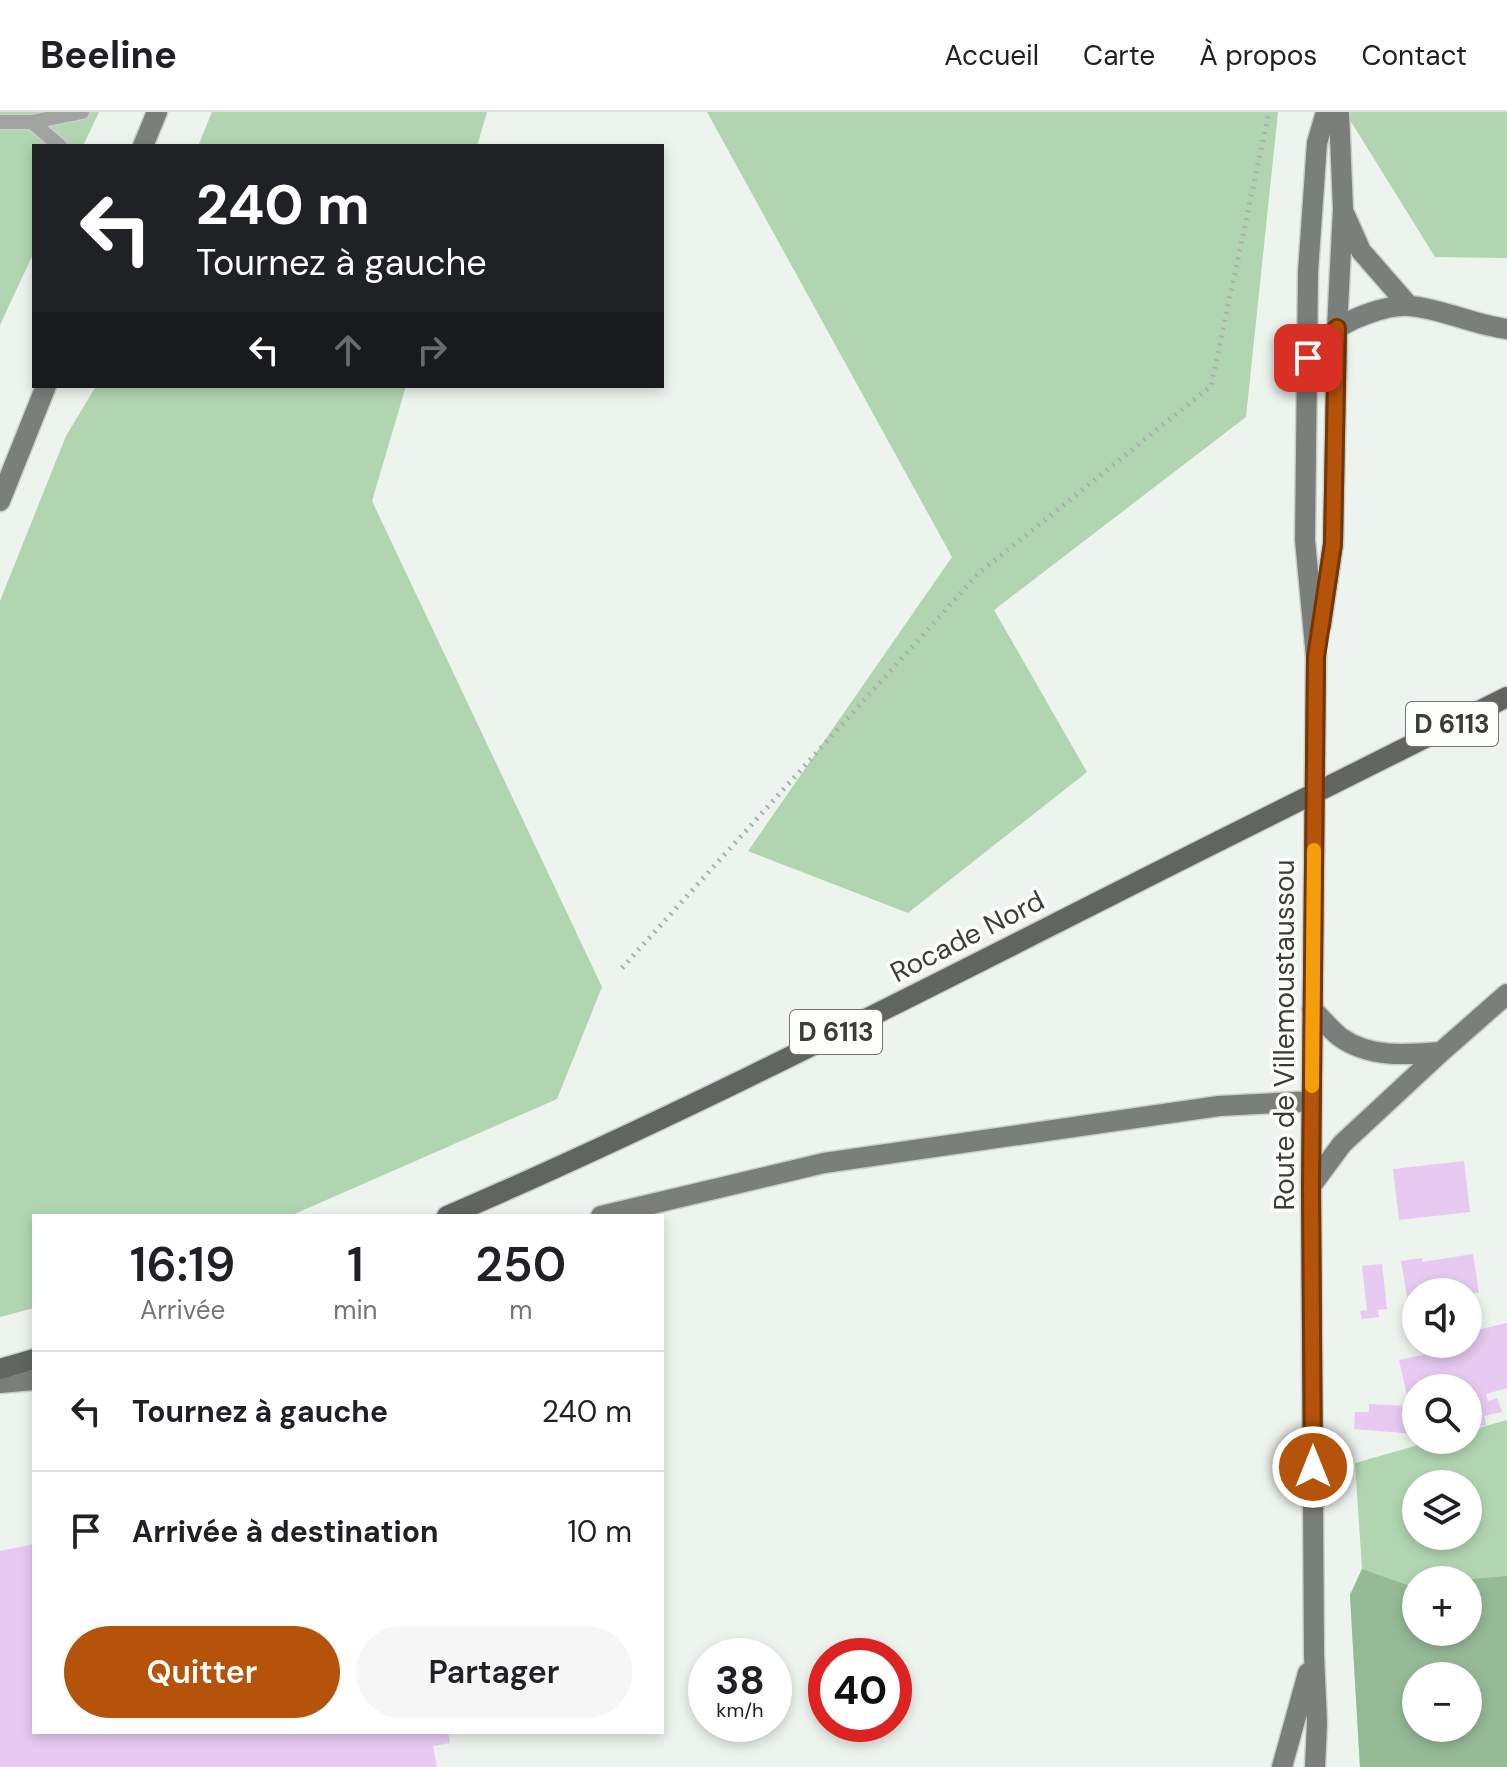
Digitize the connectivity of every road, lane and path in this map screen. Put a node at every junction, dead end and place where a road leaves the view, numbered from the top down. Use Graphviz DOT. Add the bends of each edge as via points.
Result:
graph roads {
  1 [pos="82,112"];
  2 [pos="157,112"];
  3 [pos="1269,112"];
  4 [pos="1326,112"];
  5 [pos="1339,112"];
  6 [pos="0,122"];
  7 [pos="32,122"];
  8 [pos="58,144"];
  9 [pos="144,144"];
  10 [pos="1343,209"];
  11 [pos="1409,306"];
  12 [pos="1337,328"];
  13 [pos="1507,329"];
  14 [pos="1308,358"];
  15 [pos="45,388"];
  16 [pos="0,501"];
  17 [pos="1316,657"];
  18 [pos="1507,697"];
  19 [pos="622,968"];
  20 [pos="1507,994"];
  21 [pos="1312,1009"];
  22 [pos="1441,1052"];
  23 [pos="1312,1101"];
  24 [pos="1311,1186"];
  25 [pos="452,1214"];
  26 [pos="609,1214"];
  27 [pos="32,1360"];
  28 [pos="0,1369"];
  29 [pos="32,1380"];
  30 [pos="0,1383"];
  31 [pos="1314,1654"];
  32 [pos="1282,1767"];
  33 [pos="1315,1767"];
  1 -- 7 [label="lane"];
  2 -- 9 [label="street"];
  3 -- 19 [label="path" via="1211,386 979,573"];
  4 -- 14 [label="street, Route de Villemoustaussou" via="1317,143"];
  5 -- 10 [label="street, Route de Villemoustaussou"];
  6 -- 7 [label="lane"];
  7 -- 8 [label="lane"];
  10 -- 11 [label="street" via="1361,251"];
  10 -- 12 [label="street, Route de Villemoustaussou"];
  11 -- 12 [label="street" via="1368,313"];
  11 -- 13 [label="street"];
  12 -- 14 [label="street"];
  12 -- 17 [label="street, Route de Villemoustaussou" via="1333,544"];
  14 -- 17 [label="street, Route de Villemoustaussou" via="1305,540"];
  15 -- 16 [label="street"];
  17 -- 21 [label="street, Route de Villemoustaussou"];
  18 -- 25 [label="main road, Rocade Nord / D 6113, bridge" via="684,1109"];
  20 -- 22 [label="street"];
  21 -- 22 [label="street" via="1361,1049 1402,1055"];
  21 -- 23 [label="street, Route de Villemoustaussou"];
  22 -- 24 [label="street" via="1342,1144"];
  23 -- 24 [label="street, Route de Villemoustaussou"];
  23 -- 26 [label="street" via="1219,1106 824,1163"];
  24 -- 31 [label="street, Route de Villemoustaussou"];
  27 -- 28 [label="main road"];
  29 -- 30 [label="street"];
  31 -- 32 [label="street, Route de Villemoustaussou"];
  31 -- 33 [label="street, Route de Villemoustaussou"];
}
